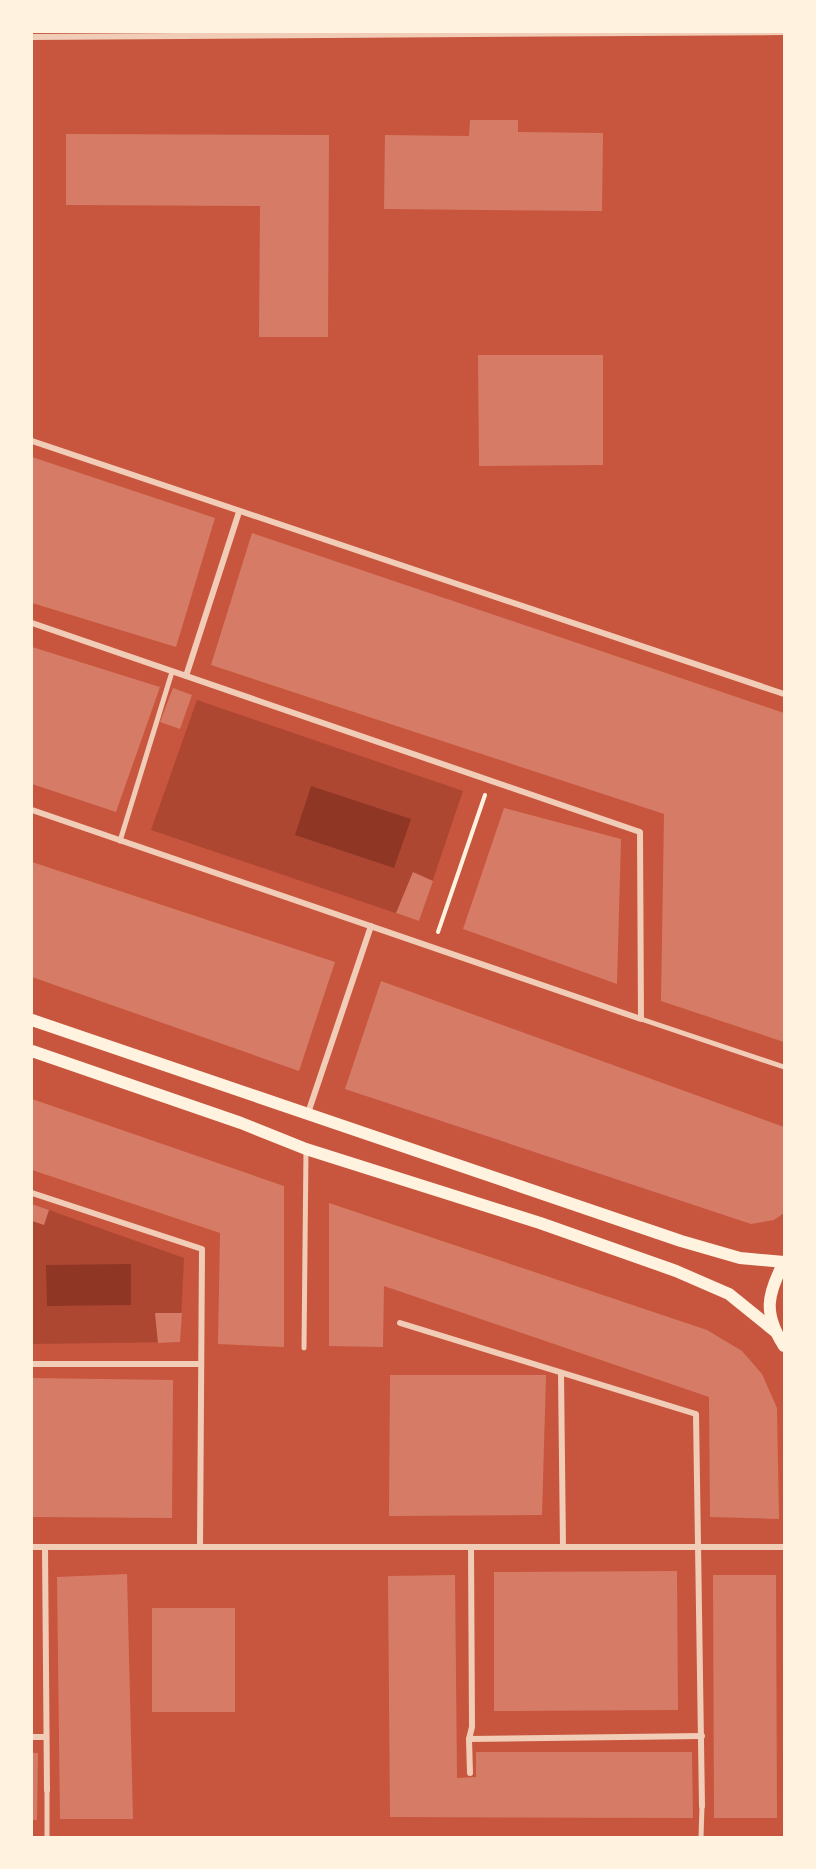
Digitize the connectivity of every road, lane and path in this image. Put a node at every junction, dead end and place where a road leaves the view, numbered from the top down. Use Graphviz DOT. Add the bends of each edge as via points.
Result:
graph roads {
  1 [pos="624,32"];
  2 [pos="784,32"];
  3 [pos="262,34"];
  4 [pos="32,37"];
  5 [pos="32,441"];
  6 [pos="239,512"];
  7 [pos="32,623"];
  8 [pos="172,672"];
  9 [pos="186,676"];
  10 [pos="784,694"];
  11 [pos="490,781"];
  12 [pos="32,810"];
  13 [pos="120,841"];
  14 [pos="371,926"];
  15 [pos="433,947"];
  16 [pos="641,1019"];
  17 [pos="32,1020"];
  18 [pos="32,1051"];
  19 [pos="784,1067"];
  20 [pos="308,1113"];
  21 [pos="306,1149"];
  22 [pos="32,1193"];
  23 [pos="784,1262"];
  24 [pos="400,1323"];
  25 [pos="776,1333"];
  26 [pos="784,1346"];
  27 [pos="304,1348"];
  28 [pos="32,1364"];
  29 [pos="200,1364"];
  30 [pos="561,1373"];
  31 [pos="32,1547"];
  32 [pos="45,1547"];
  33 [pos="200,1547"];
  34 [pos="471,1547"];
  35 [pos="563,1547"];
  36 [pos="784,1547"];
  37 [pos="698,1548"];
  38 [pos="702,1736"];
  39 [pos="32,1737"];
  40 [pos="46,1737"];
  41 [pos="469,1739"];
  42 [pos="470,1773"];
  43 [pos="47,1790"];
  44 [pos="702,1806"];
  45 [pos="47,1838"];
  46 [pos="701,1838"];
  1 -- 2 [label="street"];
  1 -- 3 [label="street"];
  3 -- 4 [label="street"];
  5 -- 6 [label="street"];
  6 -- 9 [label="street"];
  6 -- 10 [label="street"];
  7 -- 8 [label="street"];
  8 -- 9 [label="street"];
  8 -- 13 [label="street"];
  9 -- 11 [label="street"];
  11 -- 15 [label="path"];
  11 -- 16 [label="street" via="640,832"];
  12 -- 13 [label="street"];
  13 -- 14 [label="street"];
  14 -- 15 [label="street"];
  14 -- 20 [label="street"];
  15 -- 16 [label="street"];
  16 -- 19 [label="street"];
  17 -- 20 [label="main road"];
  18 -- 21 [label="main road"];
  20 -- 23 [label="main road" via="681,1241 740,1258"];
  21 -- 25 [label="main road" via="676,1271 729,1294"];
  21 -- 27 [label="street"];
  22 -- 29 [label="street" via="202,1249"];
  23 -- 25 [label="main road" via="772,1284 769,1304"];
  24 -- 30 [label="street"];
  25 -- 26 [label="main road"];
  28 -- 29 [label="street"];
  29 -- 33 [label="street"];
  30 -- 35 [label="street"];
  30 -- 37 [label="street" via="696,1414"];
  31 -- 32 [label="street"];
  32 -- 33 [label="street"];
  32 -- 40 [label="street"];
  33 -- 34 [label="street"];
  34 -- 35 [label="street"];
  34 -- 41 [label="street"];
  35 -- 37 [label="street"];
  36 -- 37 [label="street"];
  37 -- 38 [label="street"];
  38 -- 41 [label="street"];
  38 -- 44 [label="street"];
  39 -- 40 [label="street"];
  40 -- 43 [label="street"];
  41 -- 42 [label="street"];
  43 -- 45 [label="street"];
  44 -- 46 [label="street"];
}
